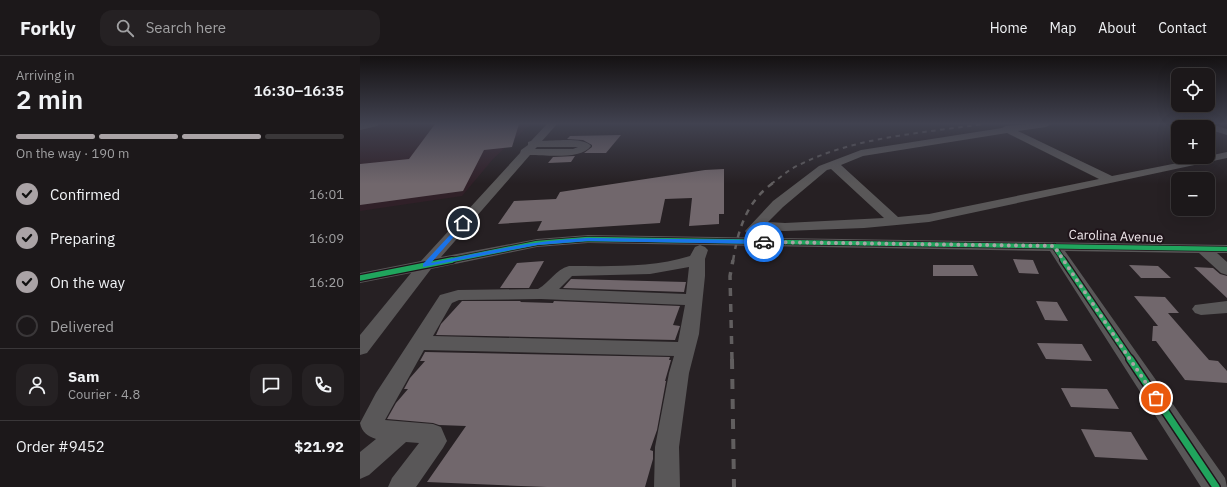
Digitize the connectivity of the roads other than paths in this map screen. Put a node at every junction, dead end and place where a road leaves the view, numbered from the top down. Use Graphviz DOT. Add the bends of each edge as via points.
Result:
graph roads {
  1 [pos="533,144"];
  2 [pos="917,144"];
  3 [pos="1036,144"];
  4 [pos="1227,155"];
  5 [pos="833,164"];
  6 [pos="1111,180"];
  7 [pos="896,222"];
  8 [pos="757,226"];
  9 [pos="747,242"];
  10 [pos="1054,246"];
  11 [pos="1203,249"];
  12 [pos="1227,249"];
  13 [pos="700,250"];
  14 [pos="425,266"];
  15 [pos="1227,270"];
  16 [pos="360,278"];
  17 [pos="541,294"];
  18 [pos="694,300"];
  19 [pos="1227,306"];
  20 [pos="1201,308"];
  21 [pos="419,343"];
  22 [pos="360,348"];
  23 [pos="685,350"];
  24 [pos="401,432"];
  25 [pos="360,468"];
  26 [pos="401,487"];
  27 [pos="667,487"];
  28 [pos="1216,487"];
  1 -- 14 [label="street"];
  2 -- 5 [label="street" via="861,153"];
  3 -- 6 [label="street"];
  4 -- 6 [label="street"];
  5 -- 7 [label="street"];
  5 -- 8 [label="street" via="823,168 778,204"];
  6 -- 7 [label="street" via="930,218"];
  7 -- 8 [label="street"];
  8 -- 9 [label="street"];
  9 -- 10 [label="street, Carolina Avenue"];
  9 -- 13 [label="street, Carolina Avenue"];
  10 -- 11 [label="street, Carolina Avenue"];
  10 -- 28 [label="street"];
  11 -- 12 [label="street, Carolina Avenue"];
  11 -- 15 [label="street"];
  13 -- 14 [label="street, Carolina Avenue" via="588,239 537,243"];
  13 -- 17 [label="street" via="679,266 569,271 562,274 550,291"];
  13 -- 18 [label="street"];
  14 -- 16 [label="street, Carolina Avenue"];
  14 -- 22 [label="street"];
  17 -- 18 [label="street"];
  17 -- 21 [label="street" via="458,294 446,299"];
  18 -- 23 [label="street" via="690,334"];
  19 -- 20 [label="street"];
  21 -- 23 [label="street"];
  21 -- 24 [label="street" via="371,424 376,429"];
  23 -- 27 [label="street" via="678,373 667,447"];
  24 -- 25 [label="street"];
  24 -- 26 [label="street" via="433,434 435,441"];
}
